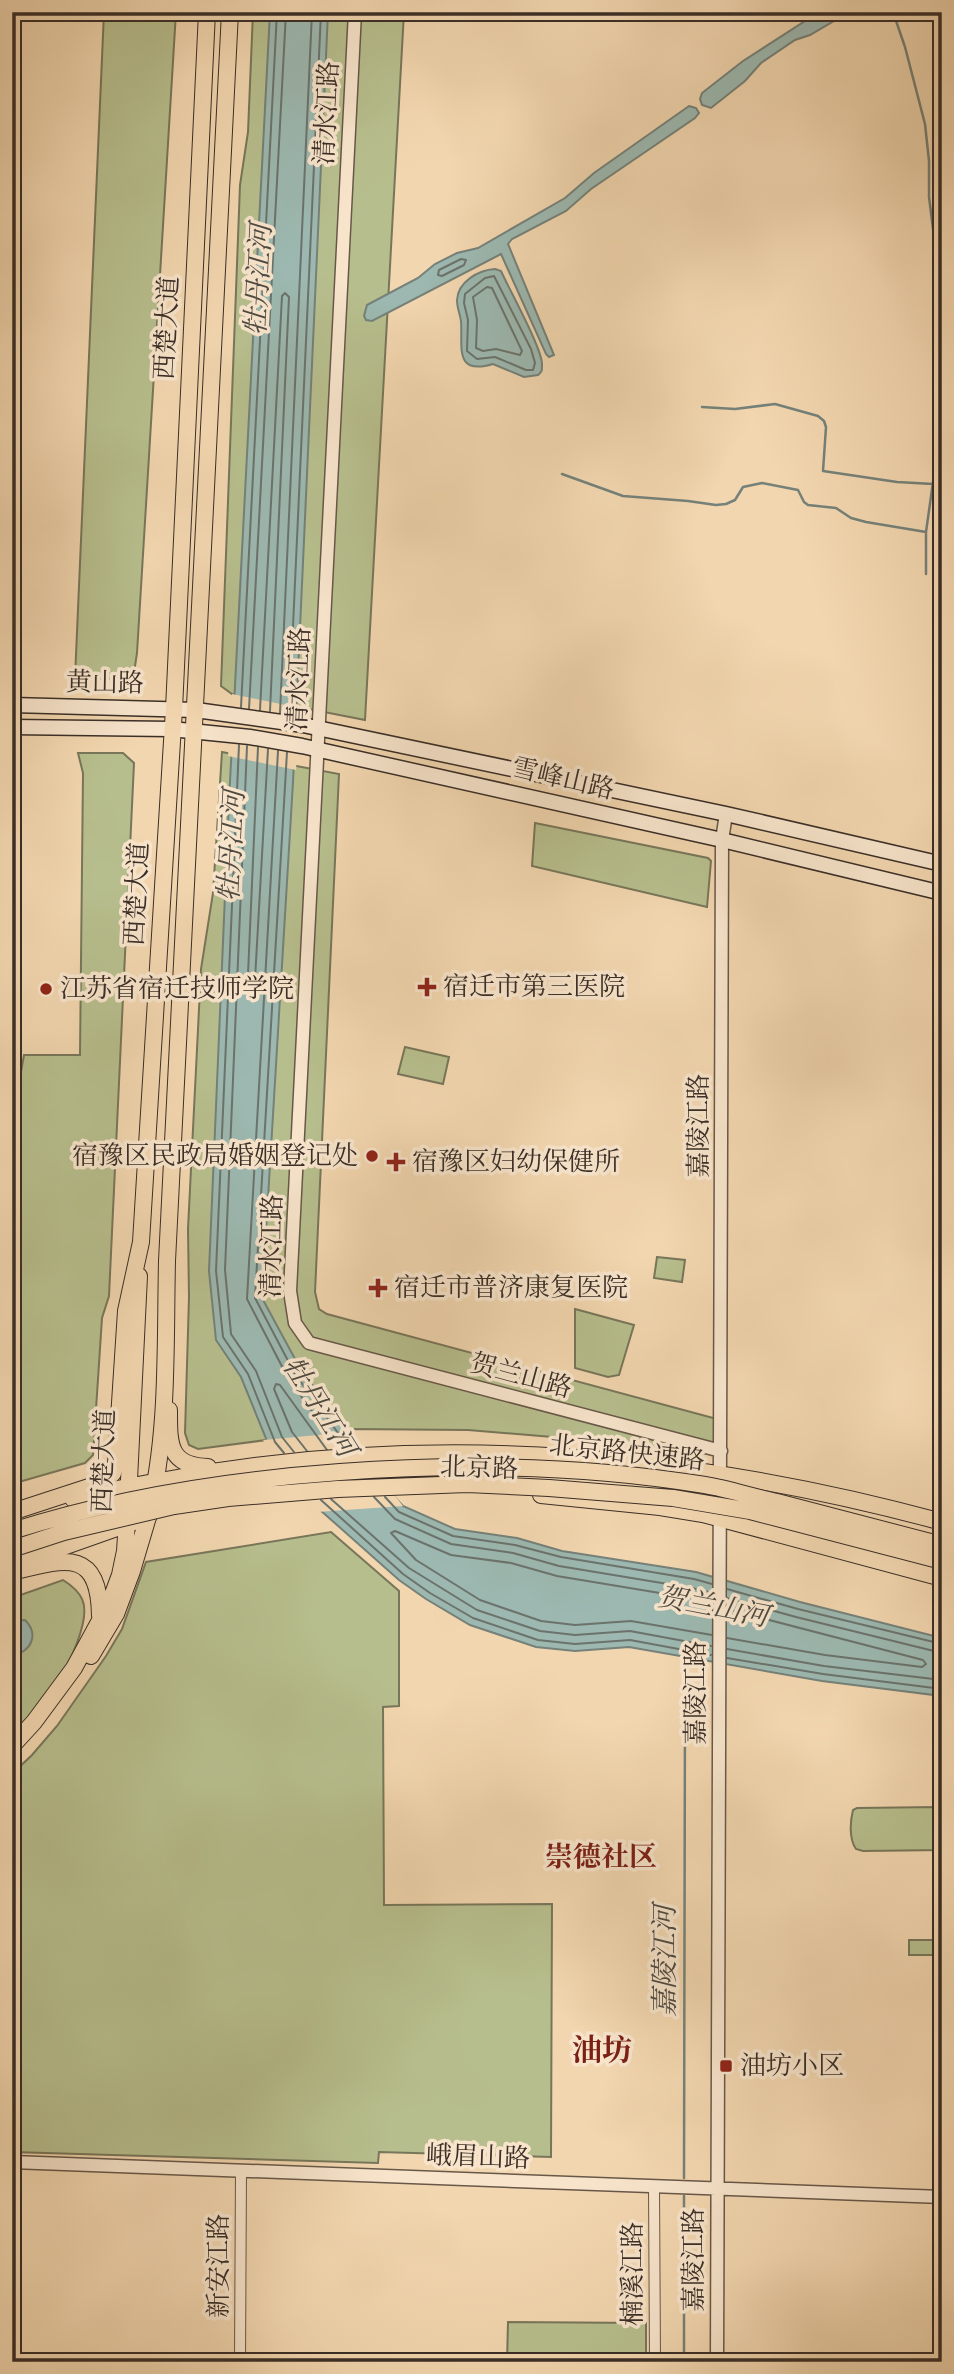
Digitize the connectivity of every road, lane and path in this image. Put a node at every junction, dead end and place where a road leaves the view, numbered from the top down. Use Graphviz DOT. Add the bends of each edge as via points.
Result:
graph roads {
  1 [pos="207,12"];
  2 [pos="230,12"];
  3 [pos="355,12"];
  4 [pos="12,705"];
  5 [pos="174,709"];
  6 [pos="197,710"];
  7 [pos="12,727"];
  8 [pos="320,728"];
  9 [pos="171,729"];
  10 [pos="194,731"];
  11 [pos="318,749"];
  12 [pos="726,814"];
  13 [pos="723,840"];
  14 [pos="942,864"];
  15 [pos="942,893"];
  16 [pos="168,1241"];
  17 [pos="141,1242"];
  18 [pos="309,1343"];
  19 [pos="721,1451"];
  20 [pos="235,1467"];
  21 [pos="720,1476"];
  22 [pos="157,1482"];
  23 [pos="128,1487"];
  24 [pos="12,1515"];
  25 [pos="149,1517"];
  26 [pos="720,1519"];
  27 [pos="942,1522"];
  28 [pos="126,1523"];
  29 [pos="12,1531"];
  30 [pos="942,1545"];
  31 [pos="12,1549"];
  32 [pos="12,1555"];
  33 [pos="942,1561"];
  34 [pos="12,1564"];
  35 [pos="12,1572"];
  36 [pos="942,1578"];
  37 [pos="100,1616"];
  38 [pos="12,1746"];
  39 [pos="12,1757"];
  40 [pos="12,2162"];
  41 [pos="241,2170"];
  42 [pos="654,2186"];
  43 [pos="717,2188"];
  44 [pos="942,2197"];
  45 [pos="240,2362"];
  46 [pos="655,2362"];
  47 [pos="718,2362"];
  1 -- 5 [label="main road, 西楚大道"];
  2 -- 6 [label="main road, 西楚大道"];
  3 -- 8 [label="street, 清水江路"];
  4 -- 5 [label="main road, 黄山路"];
  5 -- 6 [label="main road, 黄山路"];
  5 -- 9 [label="main road, 西楚大道"];
  6 -- 8 [label="main road, 雪峰山路"];
  6 -- 10 [label="main road"];
  7 -- 9 [label="main road, 黄山路"];
  8 -- 11 [label="street, 清水江路"];
  8 -- 12 [label="main road, 雪峰山路"];
  9 -- 10 [label="main road, 雪峰山路"];
  9 -- 17 [label="main road, 西楚大道"];
  10 -- 11 [label="main road, 雪峰山路"];
  10 -- 16 [label="main road, 西楚大道"];
  11 -- 13 [label="main road, 雪峰山路"];
  11 -- 18 [label="street, 清水江路" via="290,1291 295,1324"];
  12 -- 13 [label="street, 嘉陵江路"];
  12 -- 14 [label="main road, 雪峰山路"];
  13 -- 15 [label="main road, 雪峰山路"];
  13 -- 19 [label="street, 嘉陵江路"];
  16 -- 20 [label="main road" via="172,1448 179,1461 190,1466"];
  16 -- 22 [label="main road, 西楚大道" via="163,1437"];
  17 -- 23 [label="main road, 西楚大道"];
  17 -- 24 [label="main road" via="126,1311 113,1473 104,1482"];
  18 -- 19 [label="street, 贺兰山路"];
  19 -- 21 [label="street, 嘉陵江路"];
  20 -- 21 [label="main road, 北京路" via="374,1454 545,1454 624,1460"];
  20 -- 22 [label="main road, 北京路"];
  21 -- 26 [label="street, 嘉陵江路"];
  21 -- 27 [label="main road, 北京路" via="840,1496"];
  22 -- 23 [label="main road, 北京路"];
  22 -- 25 [label="main road, 西楚大道"];
  23 -- 24 [label="main road, 北京路"];
  23 -- 28 [label="main road, 西楚大道"];
  25 -- 26 [label="main road, 北京路, bridge" via="213,1505 398,1490 467,1490 660,1507"];
  25 -- 28 [label="main road, 北京路"];
  25 -- 39 [label="main road, 西楚大道" via="116,1614 82,1672"];
  26 -- 36 [label="main road, 北京路"];
  26 -- 43 [label="street, 嘉陵江路"];
  28 -- 32 [label="main road"];
  28 -- 34 [label="main road"];
  28 -- 37 [label="main road, 西楚大道" via="120,1575"];
  29 -- 30 [label="main road, 北京路快速路, bridge" via="163,1492 257,1478 491,1465 586,1469 709,1486"];
  31 -- 33 [label="main road, 北京路快速路, bridge" via="174,1506 228,1498 467,1484 673,1498 750,1511"];
  35 -- 37 [label="main road" via="61,1561 87,1568 98,1588"];
  37 -- 38 [label="main road, 西楚大道" via="74,1668"];
  40 -- 41 [label="street, 峨眉山路"];
  41 -- 42 [label="street, 峨眉山路"];
  41 -- 45 [label="street, 新安江路"];
  42 -- 43 [label="street, 峨眉山路"];
  42 -- 46 [label="street, 楠溪江路"];
  43 -- 44 [label="street, 峨眉山路"];
  43 -- 47 [label="street, 嘉陵江路"];
}
